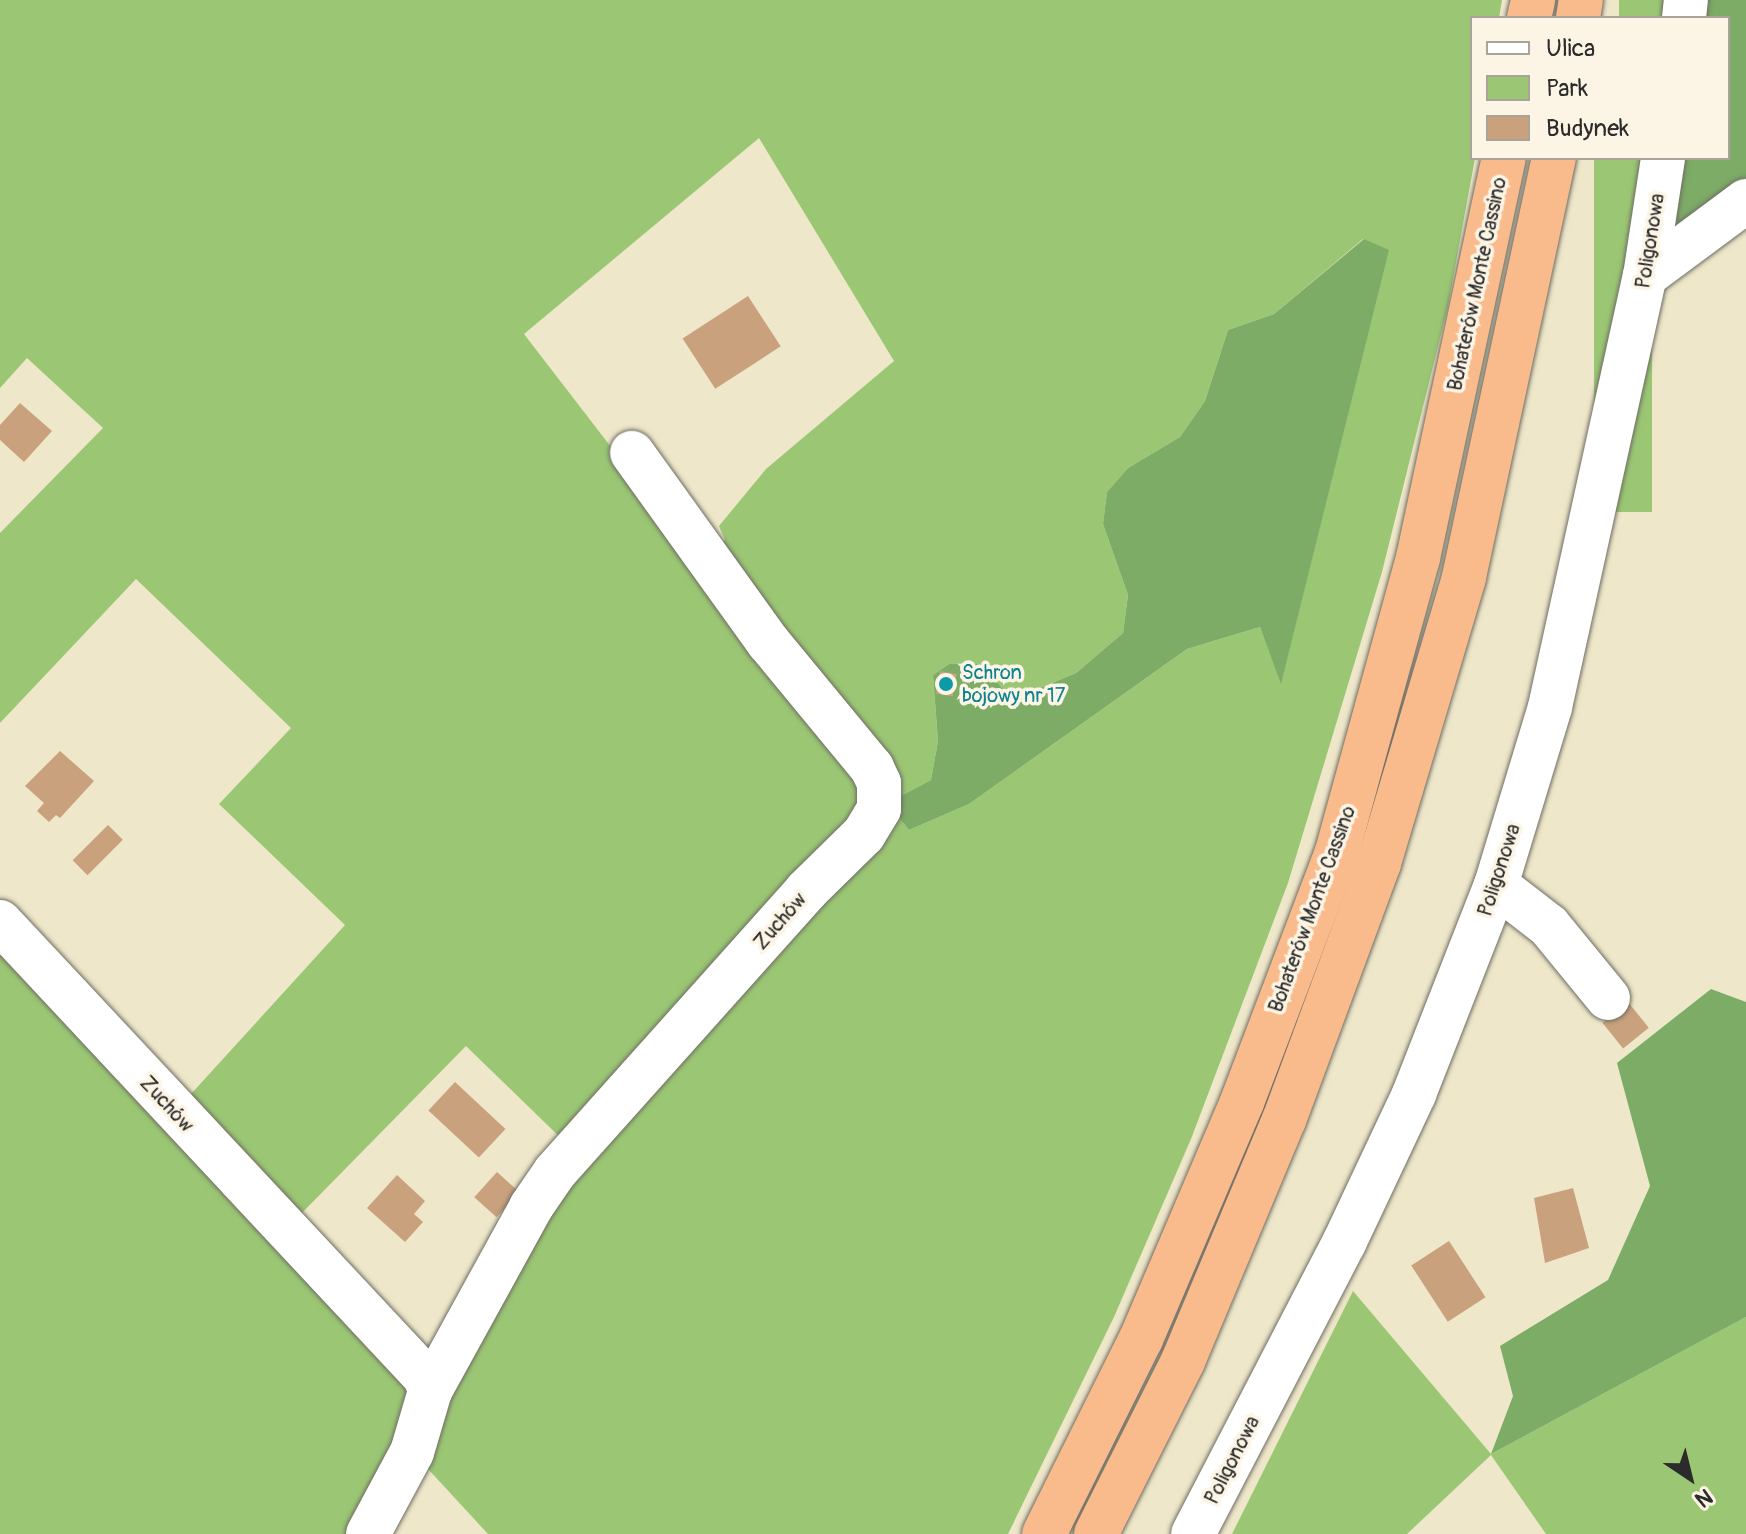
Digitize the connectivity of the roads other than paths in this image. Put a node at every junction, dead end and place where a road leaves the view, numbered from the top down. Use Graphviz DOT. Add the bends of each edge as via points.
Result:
graph roads {
  1 [pos="1504,160"];
  2 [pos="1554,160"];
  3 [pos="1663,160"];
  4 [pos="1746,201"];
  5 [pos="1645,276"];
  6 [pos="632,453"];
  7 [pos="1496,885"];
  8 [pos="0,922"];
  9 [pos="1608,998"];
  10 [pos="430,1391"];
  11 [pos="368,1534"];
  12 [pos="1044,1534"];
  13 [pos="1096,1534"];
  14 [pos="1193,1534"];
  1 -- 12 [label="highway, Bohaterów Monte Cassino" via="1418,558 1337,852 1242,1102 1147,1325"];
  2 -- 13 [label="highway" via="1464,577 1379,863 1284,1120 1201,1318"];
  3 -- 5 [label="street, Poligonowa"];
  4 -- 5 [label="street"];
  5 -- 7 [label="street, Poligonowa" via="1550,707"];
  6 -- 10 [label="street, Zuchów" via="768,642 872,768 879,783 879,809 864,834 806,891 555,1172"];
  7 -- 9 [label="street" via="1549,926"];
  7 -- 14 [label="street, Poligonowa" via="1414,1094 1344,1243"];
  8 -- 10 [label="street, Zuchów" via="400,1345"];
  10 -- 11 [label="street, Zuchów" via="412,1452"];
}
